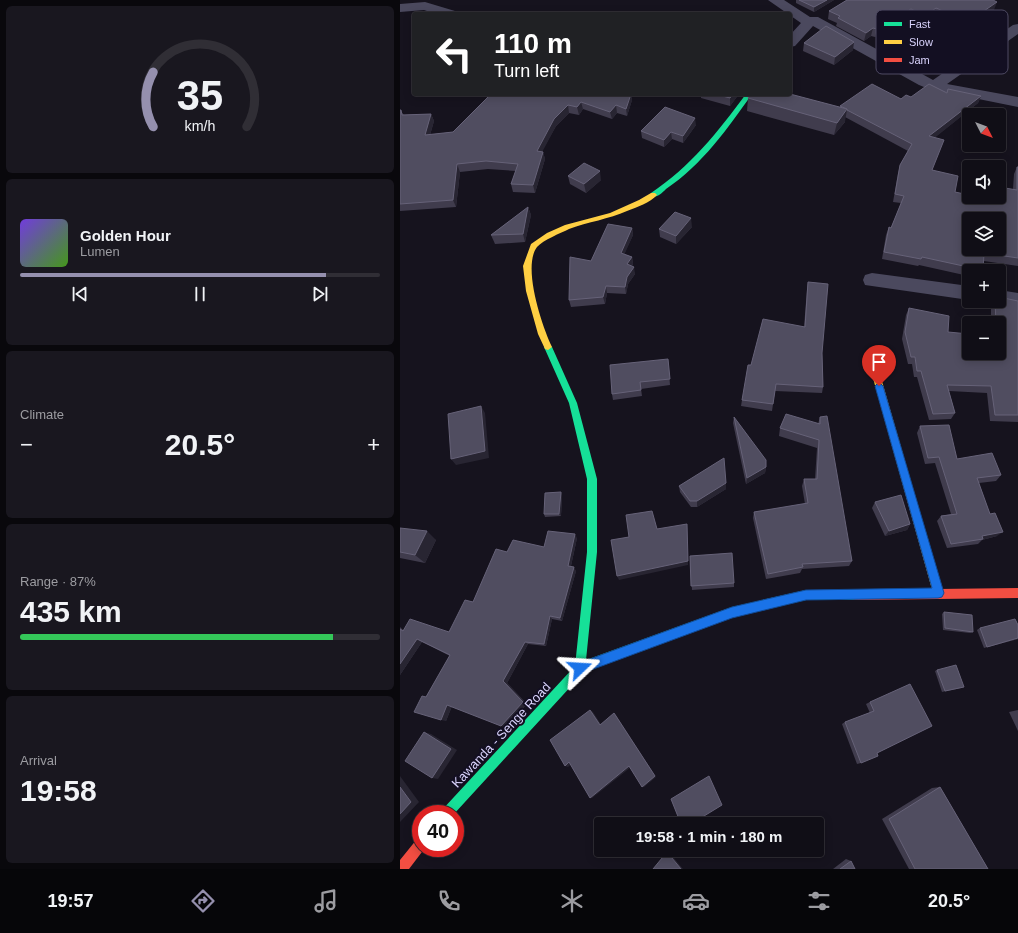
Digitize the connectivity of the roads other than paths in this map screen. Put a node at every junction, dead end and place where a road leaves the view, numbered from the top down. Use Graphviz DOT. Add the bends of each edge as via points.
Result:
graph roads {
  1 [pos="775,0"];
  2 [pos="400,8"];
  3 [pos="444,12"];
  4 [pos="816,18"];
  5 [pos="1018,28"];
  6 [pos="1008,35"];
  7 [pos="792,41"];
  8 [pos="876,55"];
  9 [pos="908,74"];
  10 [pos="951,74"];
  11 [pos="934,86"];
  12 [pos="748,96"];
  13 [pos="1018,102"];
  14 [pos="872,280"];
  15 [pos="962,292"];
  16 [pos="1006,298"];
  17 [pos="1018,300"];
  18 [pos="875,371"];
  19 [pos="938,593"];
  20 [pos="1018,593"];
  21 [pos="580,668"];
  22 [pos="454,805"];
  23 [pos="412,855"];
  24 [pos="401,869"];
  1 -- 4 [label="street"];
  2 -- 3 [label="street" via="425,6"];
  4 -- 7 [label="street"];
  4 -- 8 [label="street"];
  5 -- 6 [label="street"];
  9 -- 11 [label="street"];
  10 -- 11 [label="street"];
  11 -- 13 [label="street"];
  12 -- 21 [label="street" via="711,145 671,184 612,216 568,227 550,235 534,246 527,266 530,291 542,334 573,404 592,479 592,552"];
  14 -- 15 [label="street"];
  16 -- 17 [label="street"];
  18 -- 19 [label="street"];
  19 -- 20 [label="street, Kawanda - Senge Road"];
  19 -- 21 [label="street, Kawanda - Senge Road" via="806,595 732,612"];
  21 -- 22 [label="street, Kawanda - Senge Road"];
  23 -- 24 [label="street"];
}
